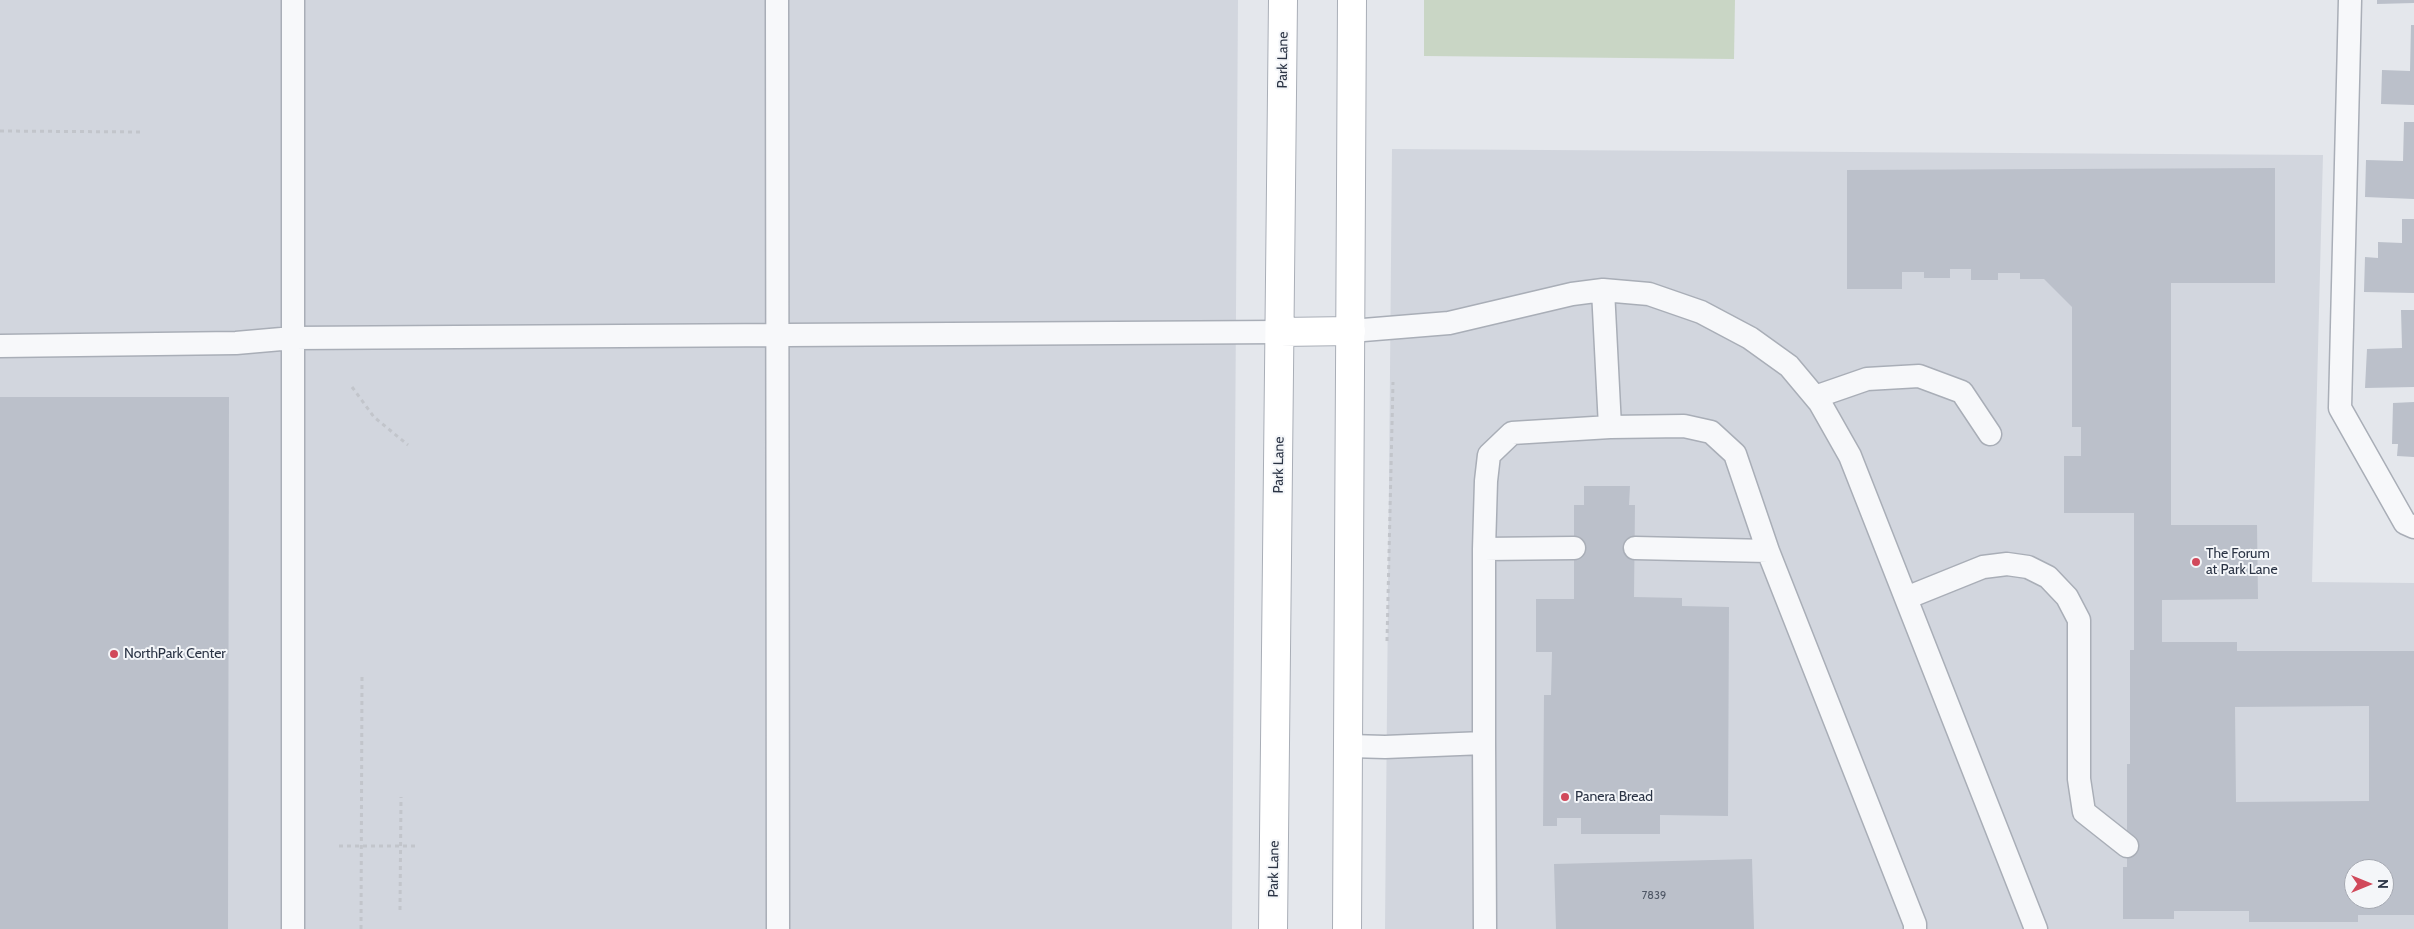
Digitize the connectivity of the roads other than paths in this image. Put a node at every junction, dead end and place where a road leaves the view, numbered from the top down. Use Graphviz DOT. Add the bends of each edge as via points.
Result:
graph roads {
  1 [pos="292,0"];
  2 [pos="777,0"];
  3 [pos="1283,0"];
  4 [pos="1352,0"];
  5 [pos="2350,0"];
  6 [pos="1603,290"];
  7 [pos="1351,331"];
  8 [pos="1280,332"];
  9 [pos="777,335"];
  10 [pos="292,338"];
  11 [pos="0,346"];
  12 [pos="1815,397"];
  13 [pos="1610,427"];
  14 [pos="1990,434"];
  15 [pos="2414,527"];
  16 [pos="1574,548"];
  17 [pos="1635,548"];
  18 [pos="1484,549"];
  19 [pos="1768,551"];
  20 [pos="1906,598"];
  21 [pos="1484,743"];
  22 [pos="1350,746"];
  23 [pos="2127,846"];
  24 [pos="293,929"];
  25 [pos="778,929"];
  26 [pos="1273,929"];
  27 [pos="1347,929"];
  28 [pos="1485,929"];
  29 [pos="1915,929"];
  30 [pos="2036,929"];
  1 -- 10 [label="lane"];
  2 -- 9 [label="lane"];
  3 -- 8 [label="main road, Park Lane"];
  4 -- 7 [label="main road"];
  5 -- 15 [label="lane" via="2340,408 2405,523"];
  6 -- 7 [label="lane" via="1572,294 1448,323"];
  6 -- 12 [label="lane" via="1649,294 1702,312 1750,338 1789,366"];
  6 -- 13 [label="lane"];
  7 -- 8 [label="main road"];
  7 -- 22 [label="main road"];
  8 -- 9 [label="lane"];
  8 -- 26 [label="main road, Park Lane"];
  9 -- 10 [label="lane"];
  9 -- 25 [label="lane"];
  10 -- 11 [label="lane" via="236,343"];
  10 -- 24 [label="lane"];
  12 -- 14 [label="lane" via="1867,379 1919,376 1962,392"];
  12 -- 20 [label="lane" via="1850,456"];
  13 -- 18 [label="lane" via="1512,433 1489,455"];
  13 -- 19 [label="lane" via="1684,426 1711,432 1735,454"];
  16 -- 18 [label="lane"];
  17 -- 19 [label="lane"];
  18 -- 21 [label="lane"];
  19 -- 29 [label="lane" via="1912,914"];
  20 -- 23 [label="lane" via="1982,567 2007,564 2028,567 2048,577 2067,596 2080,620 2079,779 2084,812"];
  20 -- 30 [label="lane"];
  21 -- 22 [label="lane"];
  21 -- 28 [label="lane"];
  22 -- 27 [label="main road"];
}
